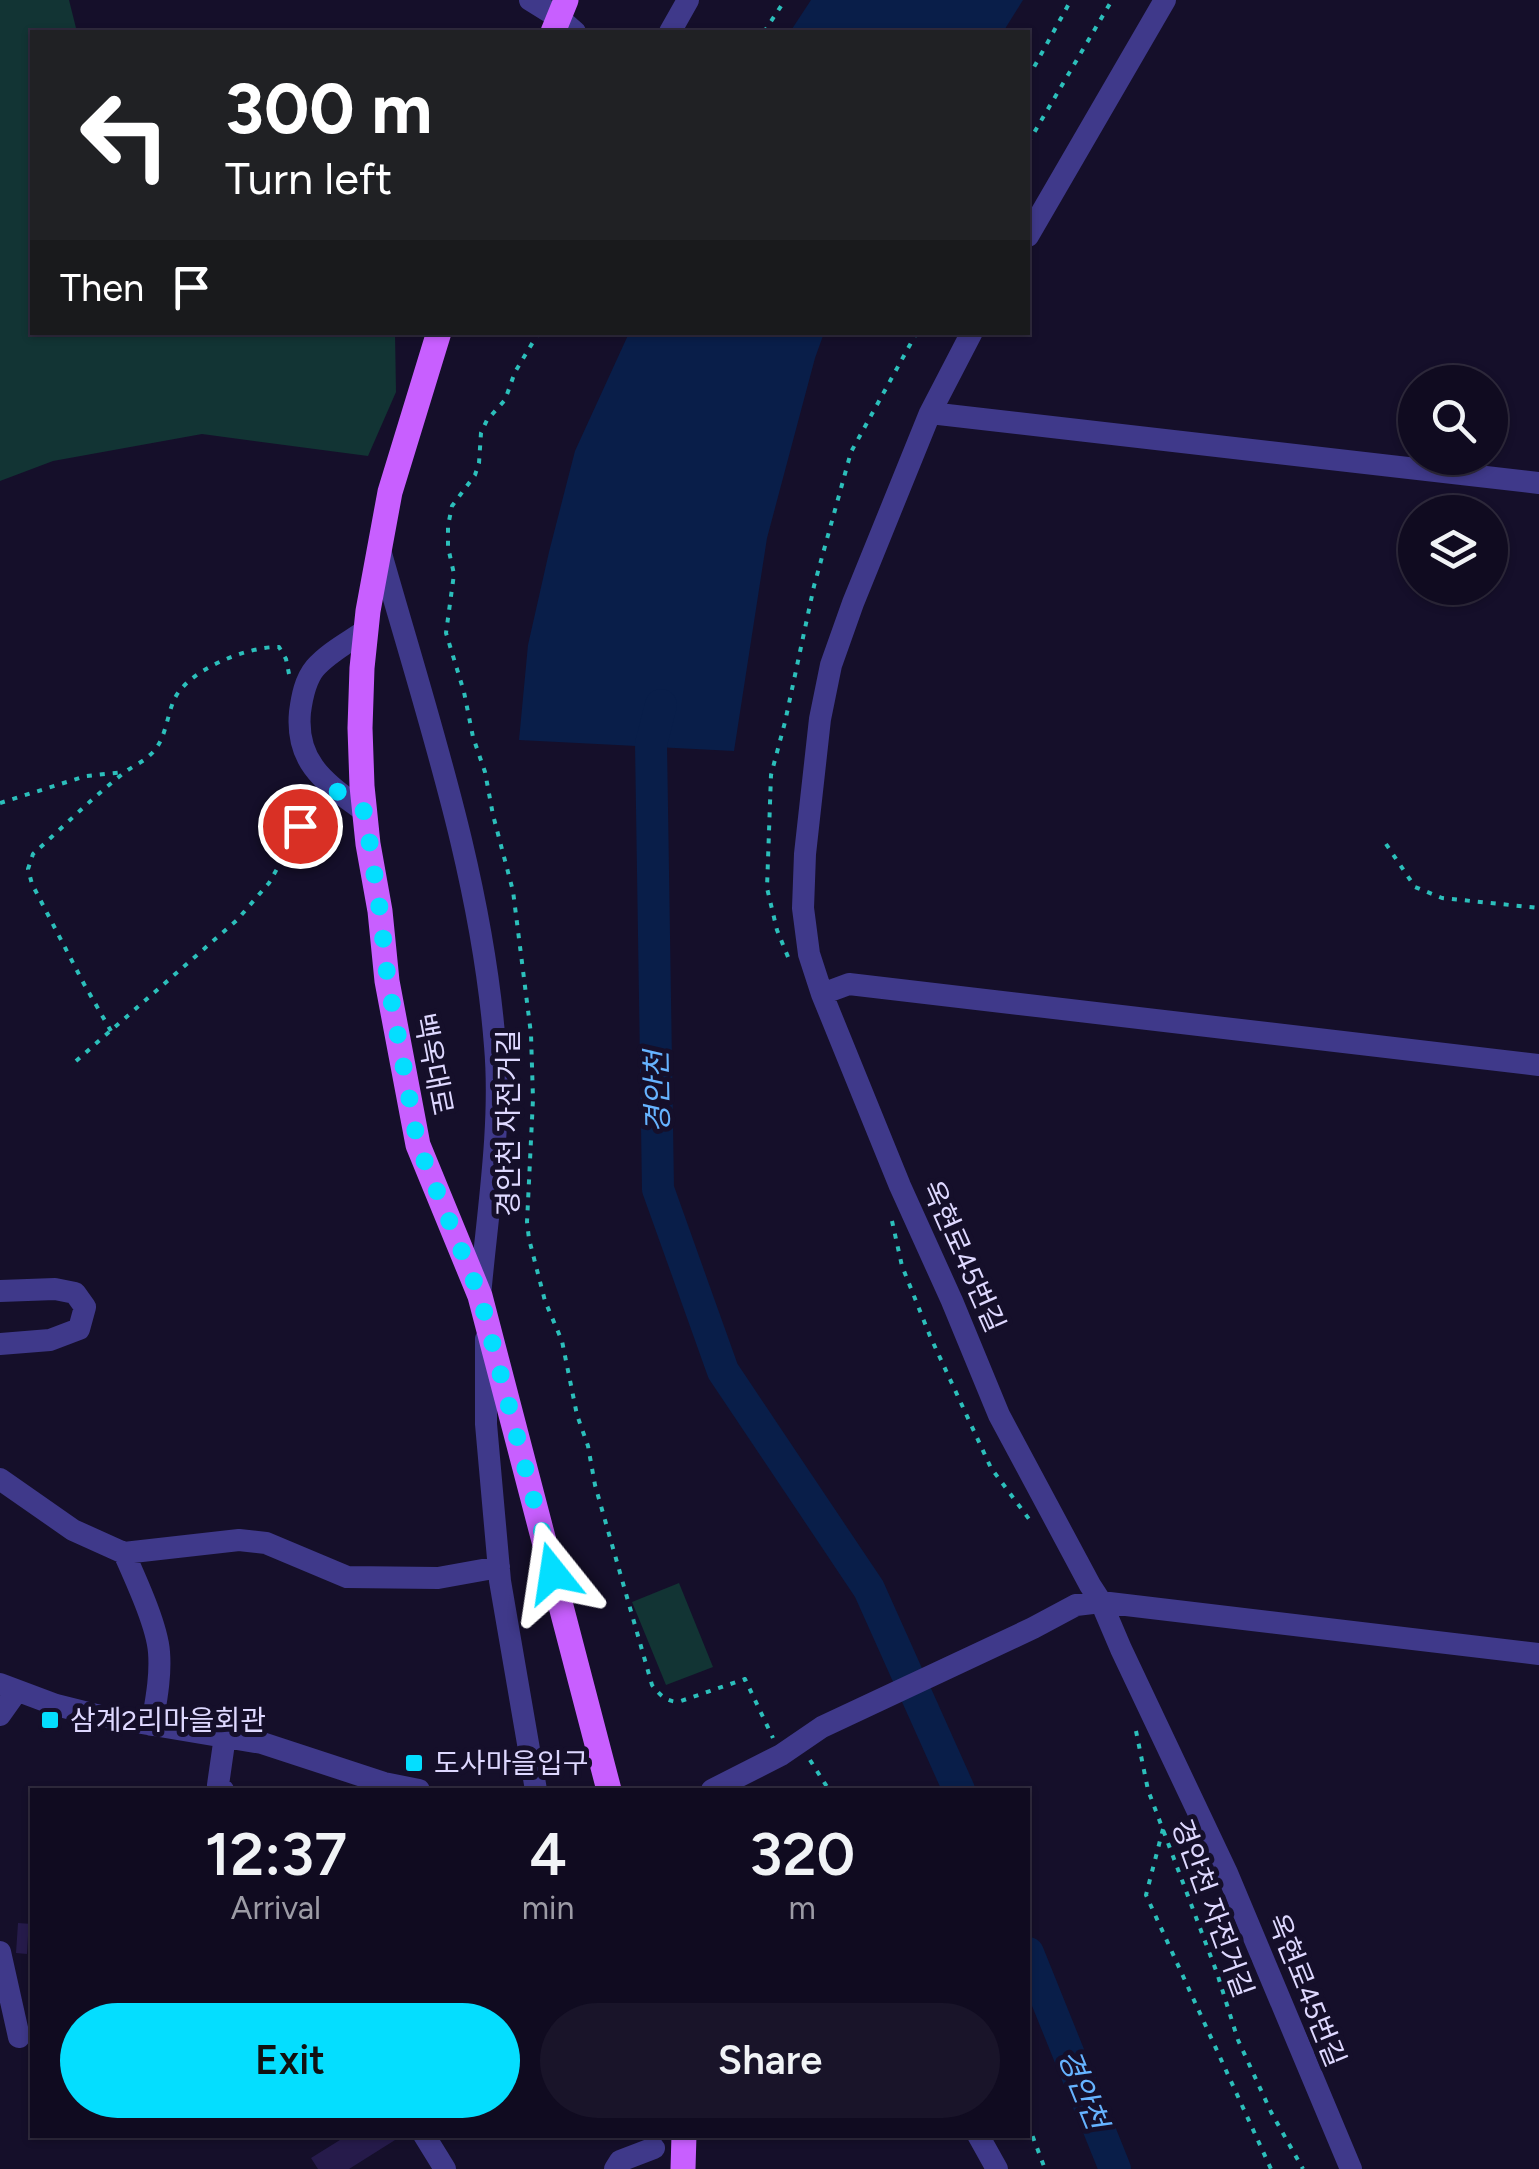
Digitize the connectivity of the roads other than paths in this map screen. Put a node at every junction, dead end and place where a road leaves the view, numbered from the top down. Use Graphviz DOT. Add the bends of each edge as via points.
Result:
graph roads {
  1 [pos="530,0"];
  2 [pos="688,0"];
  3 [pos="1165,0"];
  4 [pos="563,21"];
  5 [pos="671,30"];
  6 [pos="1030,233"];
  7 [pos="438,335"];
  8 [pos="970,335"];
  9 [pos="930,413"];
  10 [pos="1539,484"];
  11 [pos="379,548"];
  12 [pos="366,630"];
  13 [pos="365,812"];
  14 [pos="822,994"];
  15 [pos="1539,1064"];
  16 [pos="0,1291"];
  17 [pos="483,1309"];
  18 [pos="0,1344"];
  19 [pos="0,1479"];
  20 [pos="124,1553"];
  21 [pos="498,1567"];
  22 [pos="1101,1602"];
  23 [pos="1539,1654"];
  24 [pos="9,1688"];
  25 [pos="0,1715"];
  26 [pos="152,1724"];
  27 [pos="225,1736"];
  28 [pos="381,1787"];
  29 [pos="221,1788"];
  30 [pos="536,1788"];
  31 [pos="609,1788"];
  32 [pos="716,1788"];
  33 [pos="0,1952"];
  34 [pos="17,2038"];
  35 [pos="426,2138"];
  36 [pos="684,2138"];
  37 [pos="980,2138"];
  38 [pos="651,2141"];
  39 [pos="445,2169"];
  40 [pos="615,2169"];
  41 [pos="665,2169"];
  42 [pos="683,2169"];
  43 [pos="997,2169"];
  44 [pos="1351,2169"];
  1 -- 4 [label="street"];
  2 -- 5 [label="street"];
  3 -- 6 [label="street"];
  7 -- 11 [label="main road, 백옥대로"];
  8 -- 9 [label="street, 옥현로45번길"];
  9 -- 10 [label="street"];
  9 -- 14 [label="street, 옥현로45번길" via="853,602 820,719 803,908"];
  11 -- 12 [label="main road, 백옥대로"];
  11 -- 17 [label="street" via="476,900 496,1048"];
  12 -- 13 [label="main road, 백옥대로" via="360,728"];
  12 -- 13 [label="street" via="311,672 298,734 326,783"];
  13 -- 17 [label="main road, 백옥대로" via="418,1145"];
  14 -- 15 [label="street" via="849,984"];
  14 -- 22 [label="street, 옥현로45번길" via="1000,1416"];
  16 -- 18 [label="street" via="75,1293 85,1307 78,1329 50,1340"];
  17 -- 21 [label="street"];
  17 -- 31 [label="main road, 백옥대로"];
  19 -- 20 [label="street" via="73,1530"];
  20 -- 21 [label="street" via="240,1540 266,1543 347,1576 438,1578"];
  20 -- 26 [label="street" via="159,1649"];
  21 -- 30 [label="street"];
  22 -- 23 [label="street"];
  22 -- 32 [label="street" via="1076,1605 822,1727"];
  22 -- 44 [label="street, 옥현로45번길" via="1227,1873"];
  24 -- 25 [label="street"];
  24 -- 26 [label="street" via="56,1705"];
  26 -- 27 [label="street"];
  27 -- 28 [label="street" via="296,1753"];
  27 -- 29 [label="street"];
  33 -- 34 [label="street"];
  35 -- 39 [label="street"];
  36 -- 42 [label="main road"];
  37 -- 43 [label="street"];
  38 -- 40 [label="street"];
  38 -- 41 [label="street"];
}
